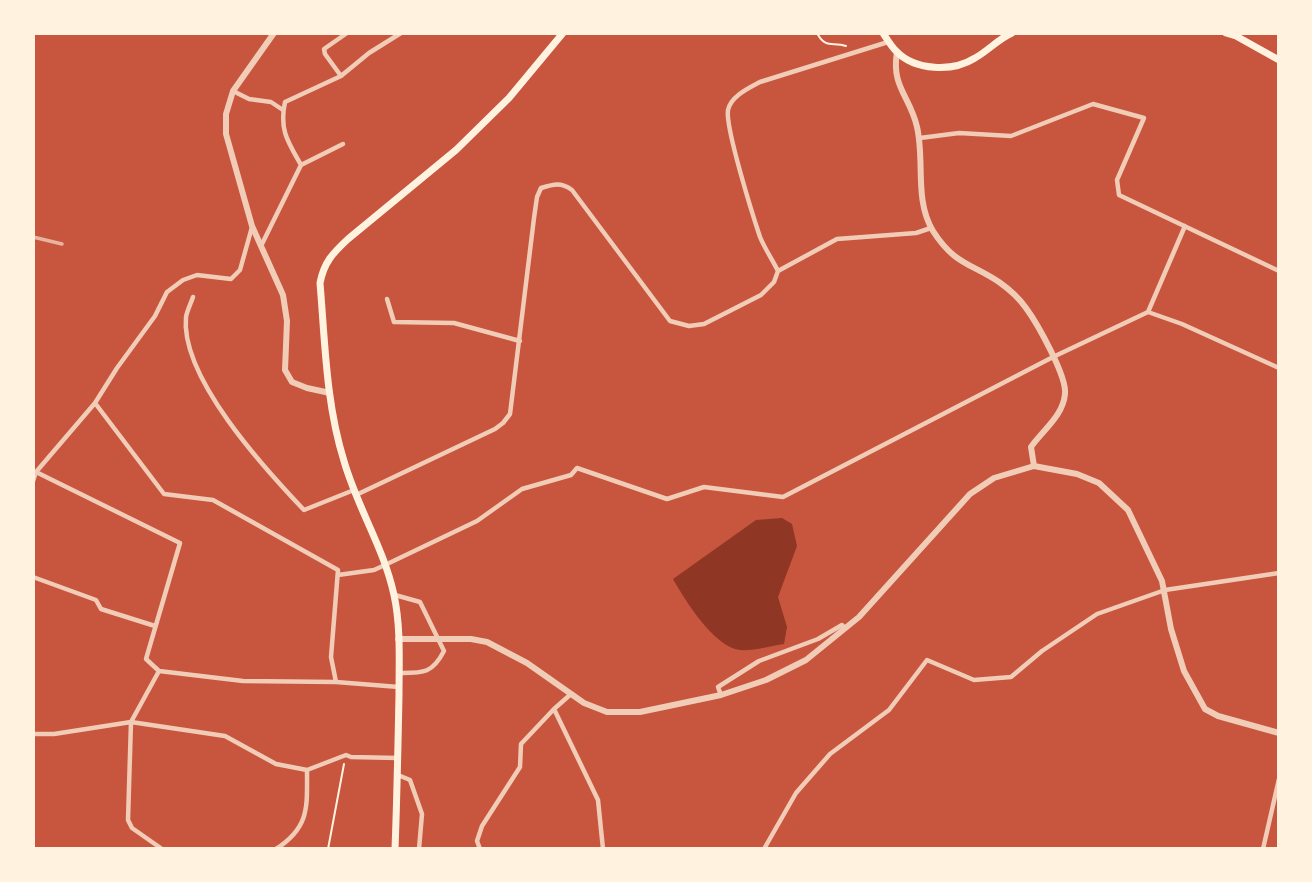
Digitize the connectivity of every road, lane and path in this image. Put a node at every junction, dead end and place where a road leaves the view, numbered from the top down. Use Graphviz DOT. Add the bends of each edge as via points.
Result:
graph roads {
  1 [pos="274,33"];
  2 [pos="347,33"];
  3 [pos="401,33"];
  4 [pos="563,33"];
  5 [pos="817,33"];
  6 [pos="883,33"];
  7 [pos="1012,33"];
  8 [pos="1226,33"];
  9 [pos="889,41"];
  10 [pos="851,52"];
  11 [pos="897,52"];
  12 [pos="1279,60"];
  13 [pos="341,76"];
  14 [pos="233,91"];
  15 [pos="283,110"];
  16 [pos="920,138"];
  17 [pos="343,144"];
  18 [pos="301,165"];
  19 [pos="252,226"];
  20 [pos="1185,226"];
  21 [pos="931,228"];
  22 [pos="261,246"];
  23 [pos="778,271"];
  24 [pos="1279,271"];
  25 [pos="193,297"];
  26 [pos="387,299"];
  27 [pos="1148,312"];
  28 [pos="520,341"];
  29 [pos="1054,357"];
  30 [pos="1279,368"];
  31 [pos="330,393"];
  32 [pos="95,403"];
  33 [pos="1034,466"];
  34 [pos="36,472"];
  35 [pos="33,481"];
  36 [pos="355,492"];
  37 [pos="385,565"];
  38 [pos="1279,573"];
  39 [pos="338,575"];
  40 [pos="33,577"];
  41 [pos="1165,590"];
  42 [pos="394,595"];
  43 [pos="155,626"];
  44 [pos="846,628"];
  45 [pos="398,639"];
  46 [pos="438,639"];
  47 [pos="159,671"];
  48 [pos="399,673"];
  49 [pos="336,682"];
  50 [pos="399,687"];
  51 [pos="571,694"];
  52 [pos="721,695"];
  53 [pos="554,709"];
  54 [pos="131,722"];
  55 [pos="1279,733"];
  56 [pos="33,734"];
  57 [pos="346,755"];
  58 [pos="398,758"];
  59 [pos="307,769"];
  60 [pos="397,775"];
  61 [pos="1279,779"];
  62 [pos="162,849"];
  63 [pos="276,849"];
  64 [pos="328,849"];
  65 [pos="396,849"];
  66 [pos="419,849"];
  67 [pos="480,849"];
  68 [pos="603,849"];
  69 [pos="764,849"];
  70 [pos="1263,849"];
  1 -- 14 [label="street"];
  2 -- 13 [label="street" via="324,49"];
  3 -- 13 [label="street"];
  4 -- 31 [label="main road" via="509,98 456,150 348,239 323,267 320,283"];
  5 -- 10 [label="path" via="821,41 845,45"];
  6 -- 9 [label="main road"];
  7 -- 11 [label="main road" via="960,66 933,67"];
  8 -- 12 [label="main road"];
  9 -- 10 [label="street"];
  9 -- 11 [label="main road"];
  10 -- 23 [label="street" via="760,82 738,96 728,111 761,240"];
  11 -- 16 [label="street" via="896,78"];
  13 -- 15 [label="street" via="285,102"];
  14 -- 15 [label="street"];
  14 -- 19 [label="street" via="226,134"];
  15 -- 18 [label="street" via="285,136"];
  16 -- 20 [label="street" via="959,133 1011,136 1093,104 1144,118 1117,180 1119,195"];
  16 -- 21 [label="street" via="923,202"];
  17 -- 18 [label="street"];
  18 -- 22 [label="street"];
  19 -- 22 [label="street"];
  19 -- 32 [label="street" via="240,270 231,279 197,275 167,292"];
  20 -- 24 [label="street"];
  20 -- 27 [label="street"];
  21 -- 23 [label="street" via="837,239"];
  21 -- 29 [label="street" via="959,260 1013,293"];
  22 -- 31 [label="street" via="282,295 287,321 285,370 292,382"];
  23 -- 28 [label="street" via="761,295 704,324 670,321 572,190 555,184 541,188 537,198"];
  25 -- 36 [label="street" via="186,317 190,349 223,415 265,469 304,510"];
  26 -- 28 [label="street" via="394,322 454,323"];
  27 -- 29 [label="street"];
  27 -- 30 [label="street"];
  28 -- 36 [label="street" via="510,414 503,423"];
  29 -- 33 [label="street" via="1065,393 1057,417 1031,447"];
  29 -- 37 [label="street" via="783,497 704,487 667,499 577,468 572,475 522,489 477,521"];
  31 -- 36 [label="main road"];
  32 -- 34 [label="street"];
  32 -- 39 [label="street" via="164,494 213,500 338,570"];
  33 -- 41 [label="street" via="1099,483 1128,510"];
  33 -- 44 [label="street" via="994,478 970,494"];
  34 -- 35 [label="street"];
  34 -- 43 [label="street" via="180,543"];
  36 -- 37 [label="main road"];
  37 -- 39 [label="street"];
  37 -- 42 [label="main road"];
  38 -- 41 [label="street"];
  39 -- 49 [label="street" via="331,657"];
  40 -- 43 [label="street" via="96,600 101,609"];
  41 -- 55 [label="street" via="1177,652 1205,709"];
  41 -- 69 [label="street" via="1097,614 1011,677 974,681 927,660 889,710 830,754 796,793"];
  42 -- 45 [label="main road"];
  42 -- 46 [label="street" via="420,602"];
  43 -- 47 [label="street" via="146,659"];
  44 -- 52 [label="street" via="806,660"];
  44 -- 52 [label="street" via="842,625 759,661 718,687"];
  45 -- 46 [label="street"];
  45 -- 48 [label="main road"];
  46 -- 48 [label="street" via="444,651 437,664 424,673"];
  46 -- 51 [label="street" via="487,642"];
  47 -- 49 [label="street" via="243,681"];
  47 -- 54 [label="street"];
  48 -- 50 [label="main road"];
  49 -- 50 [label="street"];
  50 -- 58 [label="main road"];
  51 -- 52 [label="street" via="593,708 622,714"];
  51 -- 53 [label="street"];
  53 -- 67 [label="street" via="521,744 520,767 482,826 477,841"];
  53 -- 68 [label="street" via="598,800"];
  54 -- 56 [label="street"];
  54 -- 59 [label="street" via="225,736 276,764"];
  54 -- 62 [label="street" via="128,820"];
  57 -- 58 [label="street"];
  57 -- 59 [label="street"];
  57 -- 64 [label="path"];
  58 -- 60 [label="main road"];
  59 -- 63 [label="street" via="304,818 300,828"];
  60 -- 65 [label="main road"];
  60 -- 66 [label="street" via="410,780 422,814"];
  61 -- 70 [label="street"];
}
